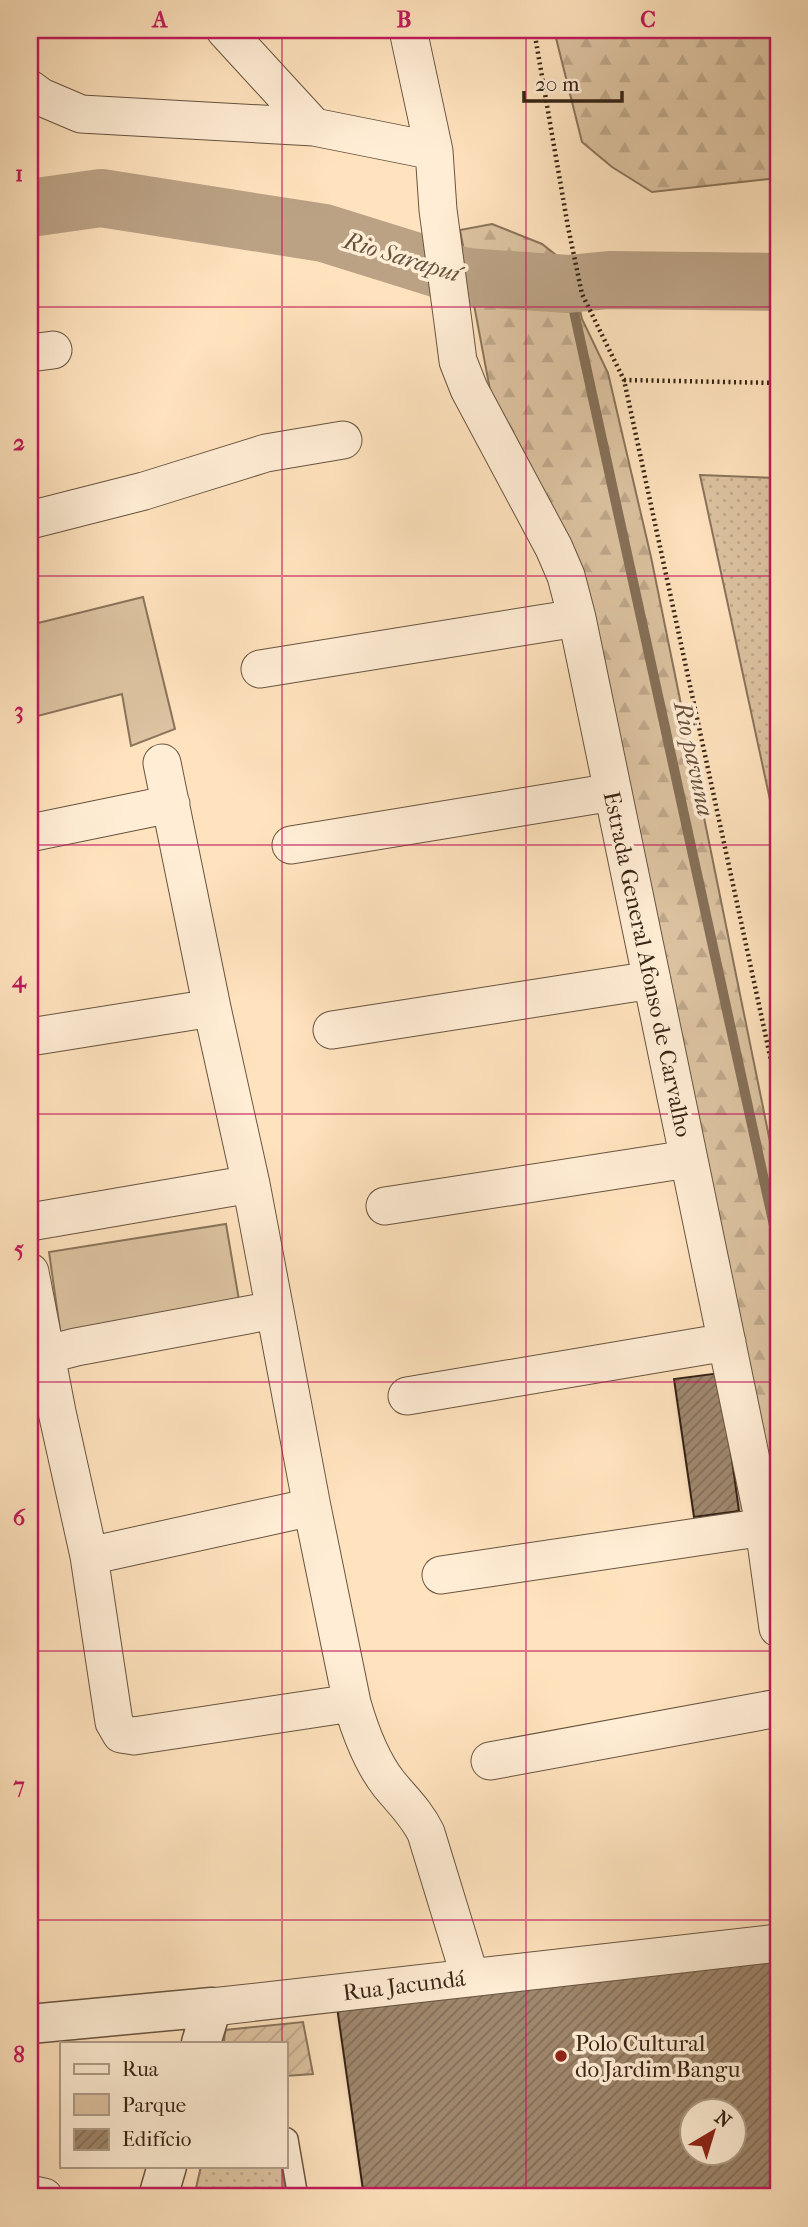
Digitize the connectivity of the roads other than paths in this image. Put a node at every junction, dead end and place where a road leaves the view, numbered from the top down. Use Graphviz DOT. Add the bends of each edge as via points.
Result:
graph roads {
  1 [pos="225,30"];
  2 [pos="408,30"];
  3 [pos="30,89"];
  4 [pos="314,127"];
  5 [pos="434,151"];
  6 [pos="344,440"];
  7 [pos="30,520"];
  8 [pos="578,618"];
  9 [pos="260,668"];
  10 [pos="162,763"];
  11 [pos="613,792"];
  12 [pos="171,804"];
  13 [pos="30,833"];
  14 [pos="291,845"];
  15 [pos="652,980"];
  16 [pos="212,1008"];
  17 [pos="332,1030"];
  18 [pos="30,1037"];
  19 [pos="688,1159"];
  20 [pos="251,1184"];
  21 [pos="384,1206"];
  22 [pos="30,1222"];
  23 [pos="30,1272"];
  24 [pos="274,1310"];
  25 [pos="727,1342"];
  26 [pos="45,1354"];
  27 [pos="407,1396"];
  28 [pos="312,1507"];
  29 [pos="765,1527"];
  30 [pos="89,1556"];
  31 [pos="441,1575"];
  32 [pos="778,1628"];
  33 [pos="352,1703"];
  34 [pos="778,1709"];
  35 [pos="490,1761"];
  36 [pos="778,1942"];
  37 [pos="470,1977"];
  38 [pos="212,2007"];
  39 [pos="30,2024"];
  40 [pos="201,2042"];
  41 [pos="287,2138"];
  42 [pos="166,2168"];
  43 [pos="30,2194"];
  44 [pos="44,2197"];
  45 [pos="158,2197"];
  46 [pos="298,2197"];
  1 -- 4 [label="street"];
  2 -- 5 [label="street"];
  3 -- 4 [label="street" via="81,114"];
  4 -- 5 [label="street"];
  5 -- 8 [label="street, Estrada General Afonso de Carvalho" via="458,361 468,389 554,548"];
  6 -- 7 [label="street" via="267,453"];
  8 -- 9 [label="street"];
  8 -- 11 [label="street, Estrada General Afonso de Carvalho"];
  10 -- 12 [label="street"];
  11 -- 14 [label="street"];
  11 -- 15 [label="street, Estrada General Afonso de Carvalho"];
  12 -- 13 [label="street"];
  12 -- 16 [label="street"];
  15 -- 17 [label="street"];
  15 -- 19 [label="street, Estrada General Afonso de Carvalho"];
  16 -- 18 [label="street"];
  16 -- 20 [label="street"];
  19 -- 21 [label="street"];
  19 -- 25 [label="street, Estrada General Afonso de Carvalho"];
  20 -- 22 [label="street"];
  20 -- 24 [label="street"];
  23 -- 26 [label="street"];
  24 -- 26 [label="street"];
  24 -- 28 [label="street"];
  25 -- 27 [label="street"];
  25 -- 29 [label="street, Estrada General Afonso de Carvalho"];
  26 -- 30 [label="street"];
  28 -- 30 [label="street"];
  28 -- 33 [label="street"];
  29 -- 31 [label="street"];
  29 -- 32 [label="street, Estrada General Afonso de Carvalho"];
  30 -- 33 [label="street" via="114,1723 121,1734 134,1736"];
  33 -- 37 [label="street" via="360,1732 378,1767 426,1833"];
  34 -- 35 [label="street"];
  36 -- 37 [label="street, Rua Jacundá"];
  37 -- 38 [label="street, Rua Jacundá"];
  38 -- 39 [label="street, Rua Jacundá"];
  38 -- 40 [label="street"];
  41 -- 46 [label="lane"];
  42 -- 45 [label="street"];
  43 -- 44 [label="street"];
}
